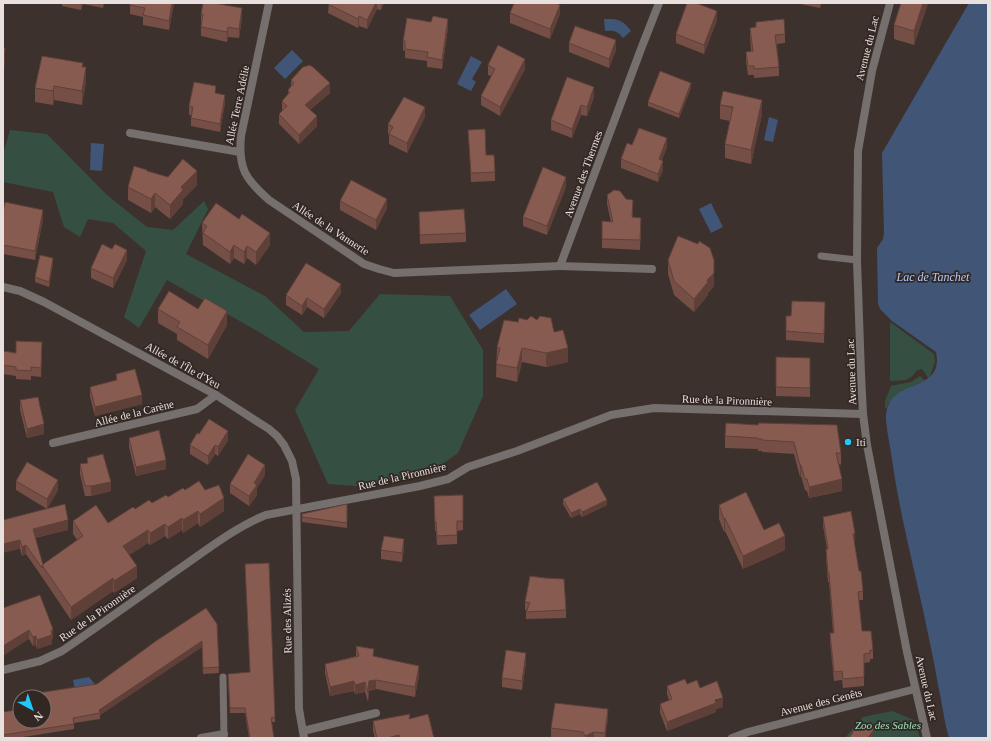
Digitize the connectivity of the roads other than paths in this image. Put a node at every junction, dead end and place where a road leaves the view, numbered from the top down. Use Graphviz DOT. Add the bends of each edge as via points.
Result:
graph roads {
  1 [pos="269,3"];
  2 [pos="660,3"];
  3 [pos="890,3"];
  4 [pos="130,133"];
  5 [pos="240,152"];
  6 [pos="821,256"];
  7 [pos="857,260"];
  8 [pos="560,266"];
  9 [pos="652,269"];
  10 [pos="3,287"];
  11 [pos="216,395"];
  12 [pos="863,414"];
  13 [pos="53,444"];
  14 [pos="297,510"];
  15 [pos="3,670"];
  16 [pos="223,677"];
  17 [pos="915,690"];
  18 [pos="376,713"];
  19 [pos="304,735"];
  20 [pos="224,736"];
  21 [pos="201,738"];
  22 [pos="732,738"];
  23 [pos="927,738"];
  1 -- 5 [label="street, Allée Terre Adélie" via="241,136"];
  2 -- 8 [label="street, Avenue des Thermes"];
  3 -- 7 [label="street, Avenue du Lac" via="872,71 858,151"];
  4 -- 5 [label="street, Allée Terre Adélie"];
  5 -- 8 [label="street, Allée de la Vannerie" via="242,166 257,190 364,264 379,270 394,273"];
  6 -- 7 [label="lane"];
  7 -- 12 [label="street, Avenue du Lac"];
  8 -- 9 [label="street"];
  10 -- 11 [label="street, Allée de l'Île d'Yeu" via="20,291 44,302"];
  11 -- 13 [label="street, Allée de la Carène" via="196,409"];
  11 -- 14 [label="street, Allée de l'Île d'Yeu" via="269,429 284,445 292,461 296,479"];
  12 -- 14 [label="street, Rue de la Pironnière" via="654,408 611,415 468,468 448,479"];
  12 -- 17 [label="street, Avenue du Lac"];
  14 -- 15 [label="street, Rue de la Pironnière" via="255,520 198,556 62,651 40,661"];
  14 -- 19 [label="street, Rue des Alizés" via="299,709"];
  16 -- 20 [label="lane"];
  17 -- 22 [label="street, Avenue des Genêts"];
  17 -- 23 [label="street, Avenue du Lac"];
  18 -- 19 [label="street, Rue des Alizés"];
  20 -- 21 [label="street"];
}
